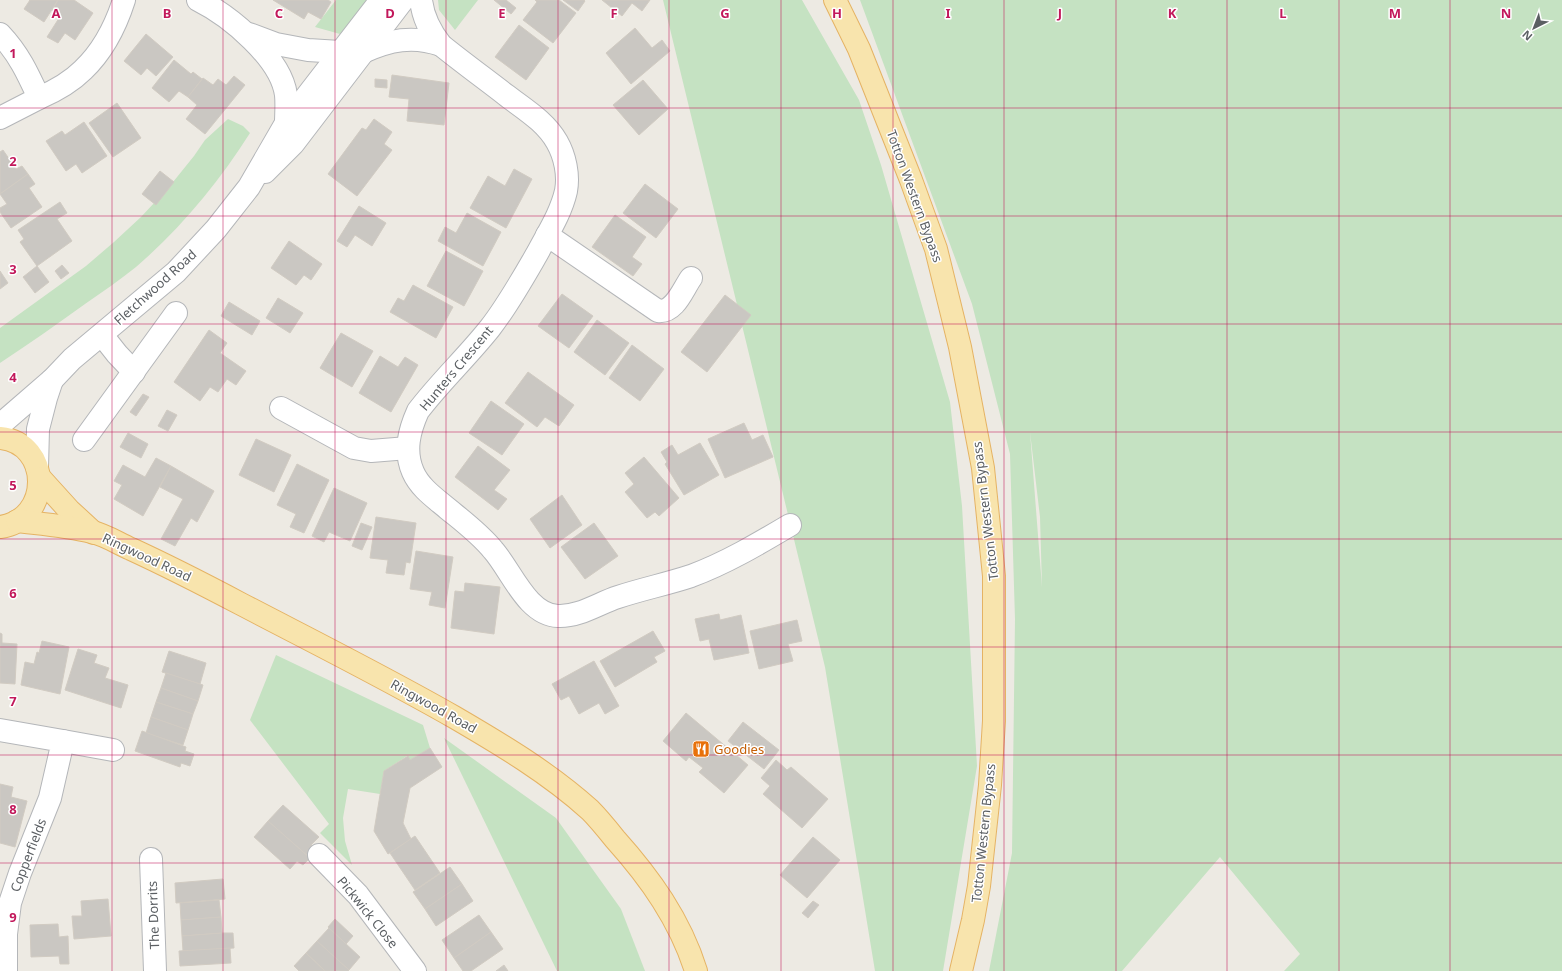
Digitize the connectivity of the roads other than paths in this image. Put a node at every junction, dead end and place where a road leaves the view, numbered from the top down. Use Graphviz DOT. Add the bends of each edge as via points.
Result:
graph roads {
  1 [pos="124,0"];
  2 [pos="198,0"];
  3 [pos="381,0"];
  4 [pos="403,0"];
  5 [pos="421,0"];
  6 [pos="835,0"];
  7 [pos="246,33"];
  8 [pos="0,34"];
  9 [pos="441,45"];
  10 [pos="340,52"];
  11 [pos="362,53"];
  12 [pos="39,98"];
  13 [pos="0,118"];
  14 [pos="286,124"];
  15 [pos="249,187"];
  16 [pos="547,235"];
  17 [pos="692,278"];
  18 [pos="176,313"];
  19 [pos="102,334"];
  20 [pos="134,372"];
  21 [pos="53,379"];
  22 [pos="281,408"];
  23 [pos="0,425"];
  24 [pos="0,438"];
  25 [pos="84,440"];
  26 [pos="408,448"];
  27 [pos="38,472"];
  28 [pos="9,524"];
  29 [pos="790,525"];
  30 [pos="94,532"];
  31 [pos="0,730"];
  32 [pos="62,741"];
  33 [pos="113,750"];
  34 [pos="319,855"];
  35 [pos="151,859"];
  36 [pos="4,959"];
  37 [pos="155,971"];
  38 [pos="415,971"];
  39 [pos="696,971"];
  40 [pos="962,971"];
  1 -- 12 [label="street" via="105,42 84,70"];
  2 -- 7 [label="street"];
  3 -- 10 [label="street, Fletchwood Road"];
  4 -- 11 [label="street, Fletchwood Road"];
  5 -- 9 [label="street, Hunters Crescent" via="426,23"];
  6 -- 40 [label="main road, Totton Western Bypass" via="859,49 936,249 960,347 983,468 994,576 994,721 979,886"];
  7 -- 10 [label="street" via="276,44"];
  7 -- 14 [label="street" via="267,56 279,76 286,95"];
  8 -- 12 [label="street" via="22,62"];
  9 -- 11 [label="street, Hunters Crescent" via="423,40 402,40 388,42"];
  9 -- 16 [label="street, Hunters Crescent" via="529,112 545,126 556,141 563,156 567,181 561,206"];
  10 -- 14 [label="street, Fletchwood Road"];
  11 -- 15 [label="street, Fletchwood Road" via="293,144"];
  12 -- 13 [label="street"];
  14 -- 15 [label="street, Fletchwood Road"];
  15 -- 19 [label="street, Fletchwood Road" via="232,211 176,272"];
  16 -- 17 [label="street" via="658,311 670,308"];
  16 -- 26 [label="street, Hunters Crescent" via="490,328 418,411 412,424"];
  18 -- 20 [label="street"];
  19 -- 20 [label="street"];
  19 -- 21 [label="street, Fletchwood Road"];
  20 -- 25 [label="street"];
  21 -- 23 [label="street, Fletchwood Road"];
  21 -- 27 [label="street, Fletchwood Road" via="38,428"];
  22 -- 26 [label="street" via="354,448 373,451"];
  24 -- 27 [label="main road, Ringwood Road" via="20,445 27,451"];
  26 -- 29 [label="street, Hunters Crescent" via="412,470 420,483 482,538 506,566 532,604 551,616 577,614 619,596 696,574 732,559"];
  27 -- 28 [label="main road" via="38,495 35,503 27,514"];
  27 -- 30 [label="main road, Ringwood Road" via="69,510"];
  28 -- 30 [label="main road, Ringwood Road" via="46,524"];
  30 -- 39 [label="main road, Ringwood Road" via="184,574 422,698 543,772 592,812 655,887 676,923"];
  31 -- 32 [label="street"];
  32 -- 33 [label="street"];
  32 -- 36 [label="street, Copperfields" via="50,798 10,903"];
  34 -- 38 [label="street, Pickwick Close" via="363,901"];
  35 -- 37 [label="street, The Dorrits"];
}
